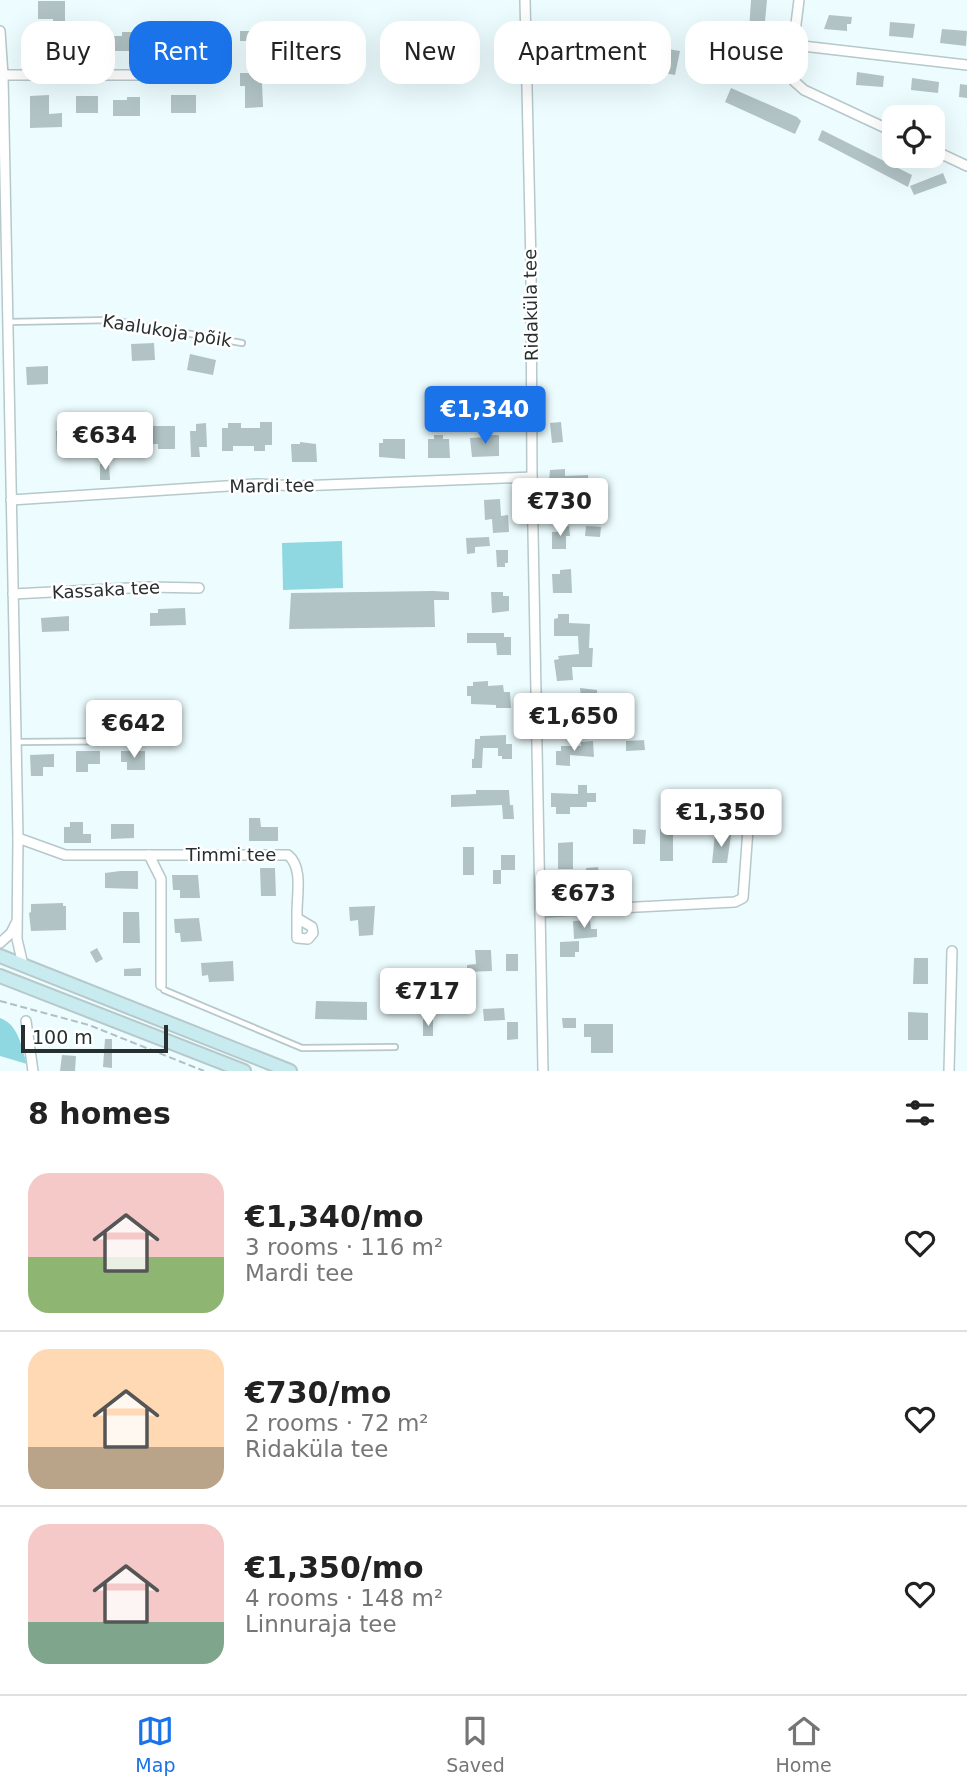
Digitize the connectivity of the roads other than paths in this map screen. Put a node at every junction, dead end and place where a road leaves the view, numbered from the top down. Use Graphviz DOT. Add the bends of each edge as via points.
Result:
graph roads {
  1 [pos="525,0"];
  2 [pos="799,0"];
  3 [pos="797,21"];
  4 [pos="0,31"];
  5 [pos="808,47"];
  6 [pos="967,65"];
  7 [pos="3,75"];
  8 [pos="129,75"];
  9 [pos="798,84"];
  10 [pos="882,126"];
  11 [pos="945,156"];
  12 [pos="967,166"];
  13 [pos="7,322"];
  14 [pos="242,343"];
  15 [pos="532,477"];
  16 [pos="11,500"];
  17 [pos="200,588"];
  18 [pos="13,594"];
  19 [pos="134,741"];
  20 [pos="16,742"];
  21 [pos="748,829"];
  22 [pos="18,838"];
  23 [pos="149,855"];
  24 [pos="540,912"];
  25 [pos="297,918"];
  26 [pos="17,922"];
  27 [pos="0,943"];
  28 [pos="952,951"];
  29 [pos="0,957"];
  30 [pos="23,965"];
  31 [pos="0,976"];
  32 [pos="162,985"];
  33 [pos="26,1021"];
  34 [pos="395,1047"];
  35 [pos="33,1071"];
  36 [pos="244,1071"];
  37 [pos="290,1071"];
  38 [pos="543,1071"];
  39 [pos="949,1071"];
  1 -- 15 [label="street, Ridaküla tee"];
  2 -- 3 [label="street"];
  4 -- 7 [label="street"];
  5 -- 6 [label="street"];
  7 -- 8 [label="street"];
  7 -- 13 [label="street"];
  9 -- 10 [label="street"];
  11 -- 12 [label="street"];
  13 -- 14 [label="lane, Kaalukoja põik" via="111,320"];
  13 -- 16 [label="street"];
  15 -- 16 [label="street, Mardi tee" via="258,484"];
  15 -- 24 [label="street, Ridaküla tee"];
  16 -- 18 [label="street"];
  17 -- 18 [label="street, Kassaka tee"];
  18 -- 20 [label="street"];
  19 -- 20 [label="lane"];
  20 -- 22 [label="street"];
  21 -- 24 [label="street" via="743,898 735,902"];
  22 -- 23 [label="street, Timmi tee" via="65,855"];
  22 -- 26 [label="street"];
  23 -- 25 [label="street, Timmi tee" via="288,855 297,869"];
  23 -- 32 [label="street" via="161,879"];
  24 -- 38 [label="street, Ridaküla tee"];
  26 -- 27 [label="street"];
  26 -- 30 [label="street"];
  28 -- 39 [label="street"];
  29 -- 30 [label="main road"];
  30 -- 37 [label="main road"];
  31 -- 36 [label="main road"];
  32 -- 34 [label="lane" via="164,990 302,1048"];
  33 -- 35 [label="street"];
}
